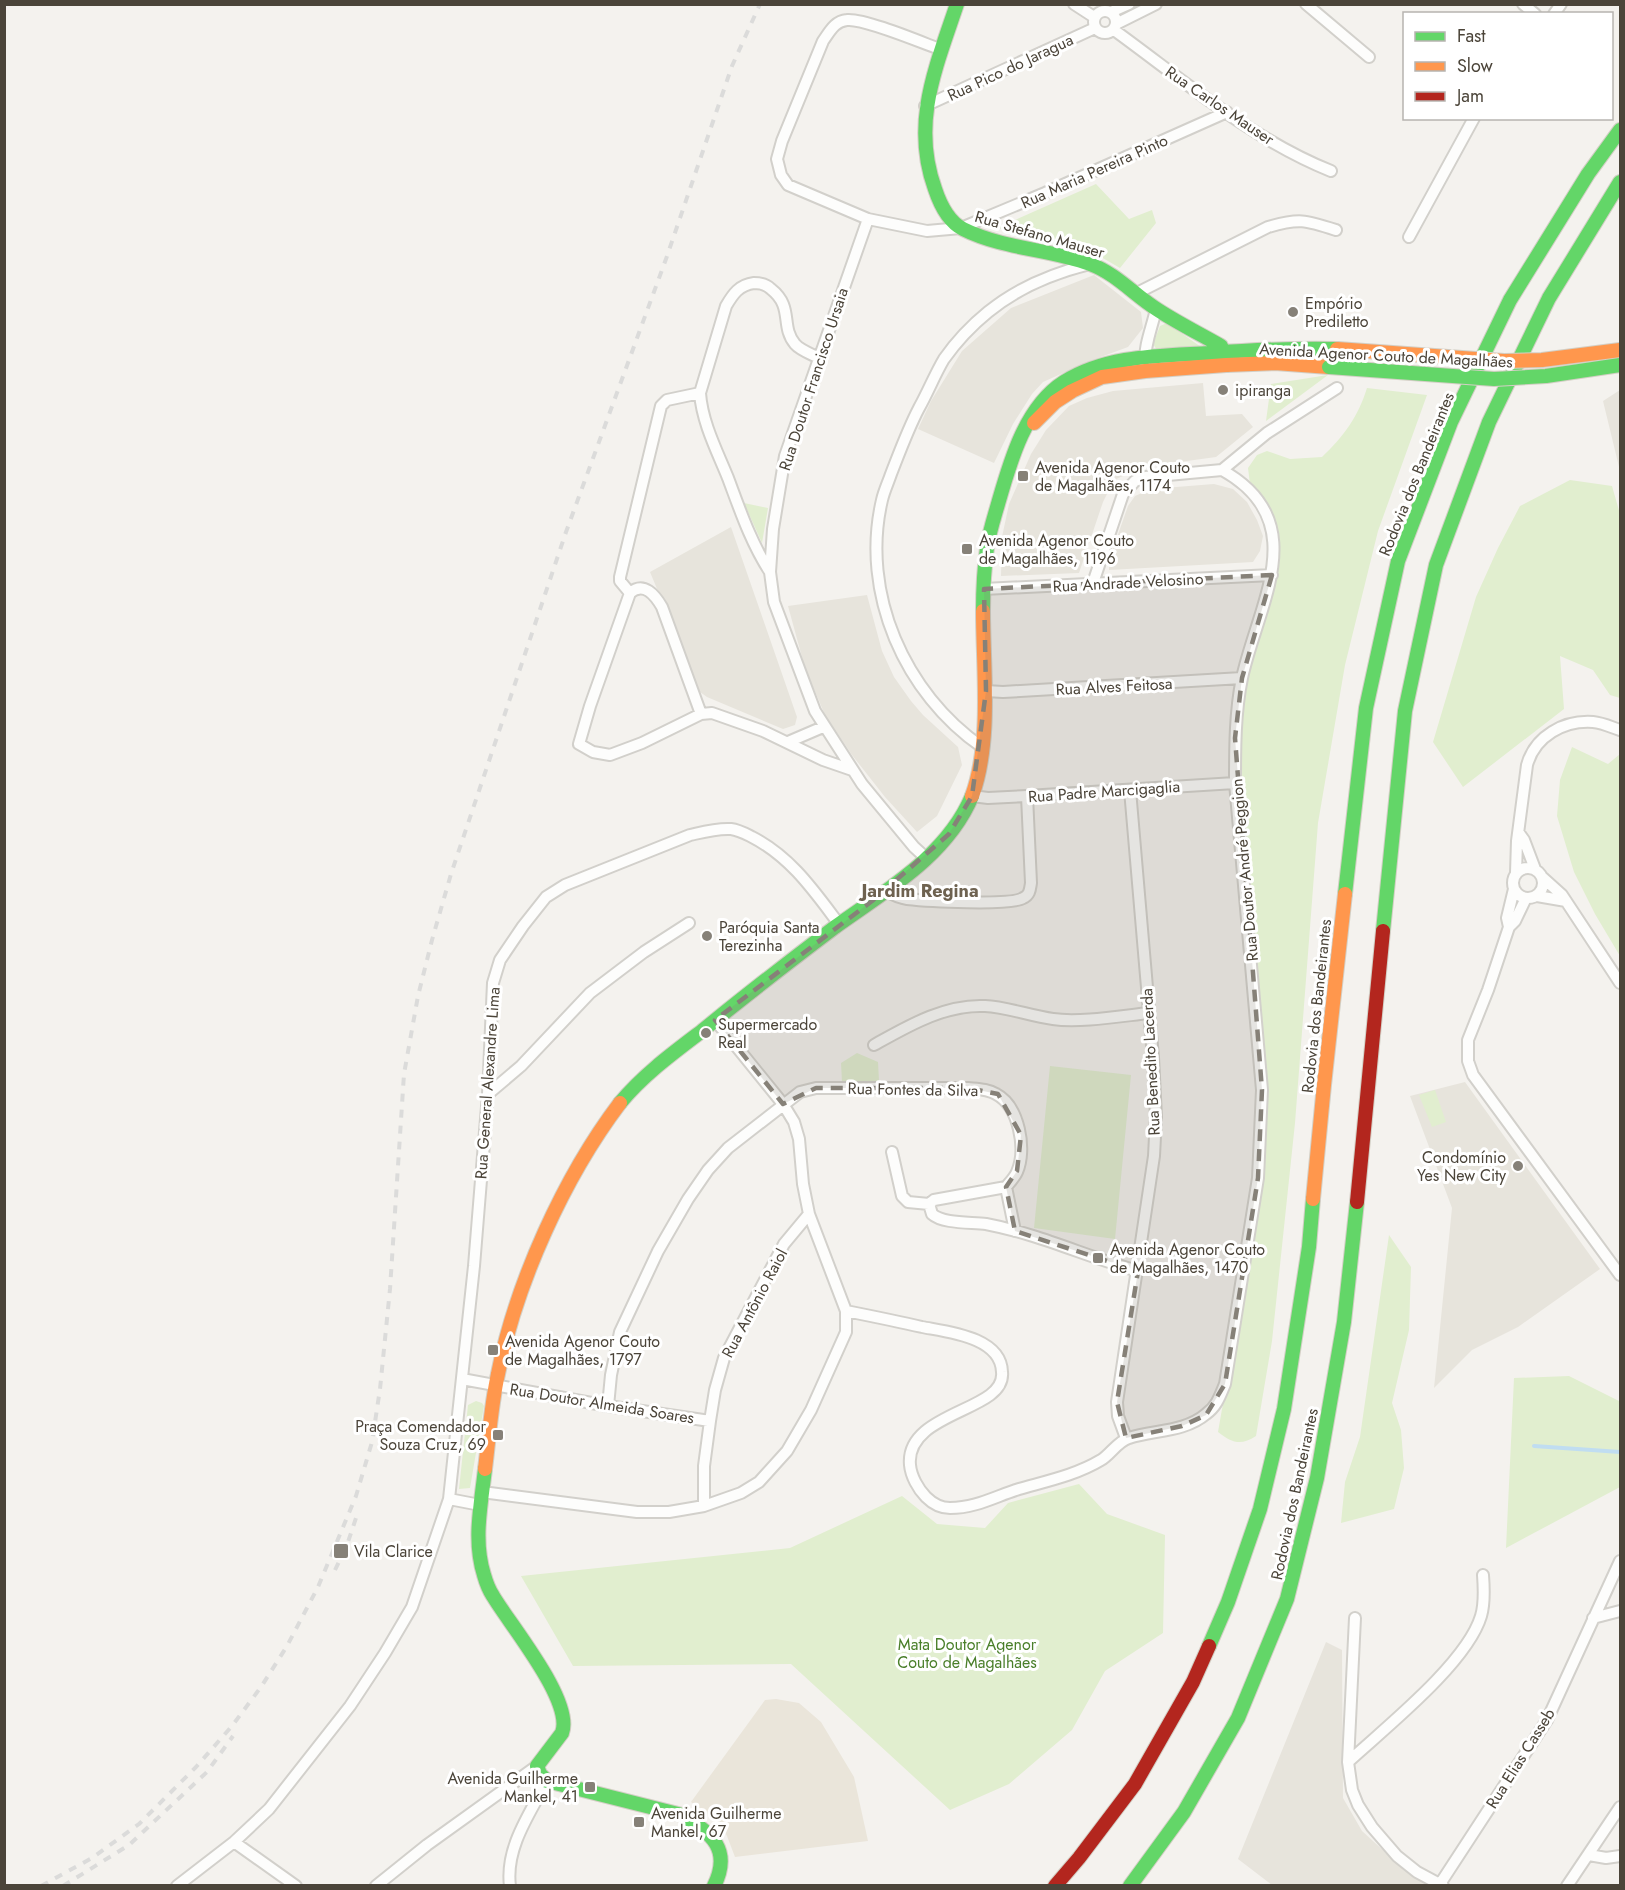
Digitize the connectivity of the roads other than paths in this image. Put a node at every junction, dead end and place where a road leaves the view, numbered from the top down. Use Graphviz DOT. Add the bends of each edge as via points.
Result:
graph roads {
  1 [pos="957,4"];
  2 [pos="1074,4"];
  3 [pos="1129,4"];
  4 [pos="1156,4"];
  5 [pos="1306,4"];
  6 [pos="1111,12"];
  7 [pos="1095,23"];
  8 [pos="1115,27"];
  9 [pos="942,50"];
  10 [pos="1369,57"];
  11 [pos="925,106"];
  12 [pos="1227,112"];
  13 [pos="1471,120"];
  14 [pos="1620,130"];
  15 [pos="1331,171"];
  16 [pos="1620,182"];
  17 [pos="868,219"];
  18 [pos="961,228"];
  19 [pos="1336,230"];
  20 [pos="1409,237"];
  21 [pos="1092,264"];
  22 [pos="1137,293"];
  23 [pos="1156,309"];
  24 [pos="1208,338"];
  25 [pos="1620,350"];
  26 [pos="1242,351"];
  27 [pos="819,358"];
  28 [pos="1225,358"];
  29 [pos="1144,363"];
  30 [pos="1620,365"];
  31 [pos="1337,388"];
  32 [pos="700,393"];
  33 [pos="1222,470"];
  34 [pos="770,572"];
  35 [pos="1272,575"];
  36 [pos="1093,584"];
  37 [pos="984,589"];
  38 [pos="630,593"];
  39 [pos="1242,678"];
  40 [pos="986,691"];
  41 [pos="701,714"];
  42 [pos="823,727"];
  43 [pos="1620,730"];
  44 [pos="788,742"];
  45 [pos="982,747"];
  46 [pos="852,770"];
  47 [pos="1235,783"];
  48 [pos="1130,790"];
  49 [pos="972,796"];
  50 [pos="1027,796"];
  51 [pos="1520,833"];
  52 [pos="926,858"];
  53 [pos="1516,873"];
  54 [pos="1539,873"];
  55 [pos="1514,890"];
  56 [pos="886,891"];
  57 [pos="1532,897"];
  58 [pos="1566,901"];
  59 [pos="689,923"];
  60 [pos="839,924"];
  61 [pos="1509,927"];
  62 [pos="1620,983"];
  63 [pos="1149,1013"];
  64 [pos="715,1020"];
  65 [pos="874,1045"];
  66 [pos="488,1094"];
  67 [pos="783,1104"];
  68 [pos="892,1152"];
  69 [pos="1006,1187"];
  70 [pos="929,1204"];
  71 [pos="809,1214"];
  72 [pos="1015,1231"];
  73 [pos="1138,1271"];
  74 [pos="1620,1275"];
  75 [pos="846,1311"];
  76 [pos="462,1379"];
  77 [pos="495,1385"];
  78 [pos="608,1406"];
  79 [pos="710,1421"];
  80 [pos="1126,1438"];
  81 [pos="448,1499"];
  82 [pos="481,1499"];
  83 [pos="704,1506"];
  84 [pos="1620,1561"];
  85 [pos="1483,1575"];
  86 [pos="1620,1611"];
  87 [pos="1355,1618"];
  88 [pos="1593,1618"];
  89 [pos="1348,1762"];
  90 [pos="537,1766"];
  91 [pos="546,1780"];
  92 [pos="1620,1807"];
  93 [pos="234,1842"];
  94 [pos="1589,1855"];
  95 [pos="1620,1856"];
  96 [pos="1442,1885"];
  97 [pos="177,1886"];
  98 [pos="296,1886"];
  99 [pos="376,1886"];
  100 [pos="510,1886"];
  101 [pos="714,1886"];
  102 [pos="1055,1886"];
  103 [pos="1131,1886"];
  104 [pos="1567,1886"];
  1 -- 9 [label="main road, Rua Stefano Mauser"];
  2 -- 7 [label="street"];
  3 -- 6 [label="street"];
  4 -- 8 [label="street"];
  5 -- 10 [label="street"];
  6 -- 7 [label="street" via="1101,11"];
  6 -- 8 [label="street"];
  7 -- 8 [label="street" via="1102,33"];
  7 -- 11 [label="street, Rua Pico do Jaragua"];
  8 -- 12 [label="street, Rua Carlos Mauser"];
  9 -- 11 [label="main road, Rua Stefano Mauser"];
  9 -- 17 [label="street, Rua Maria Pereira Pinto" via="863,21 847,20 833,26 824,41 777,159 788,185"];
  11 -- 18 [label="main road, Rua Stefano Mauser" via="923,147 933,185 943,208"];
  12 -- 15 [label="street, Rua Carlos Mauser" via="1298,158"];
  12 -- 18 [label="street, Rua Maria Pereira Pinto"];
  13 -- 20 [label="street"];
  14 -- 102 [label="main road, Rodovia dos Bandeirantes" via="1510,300 1451,422 1398,561 1366,708 1309,1247 1284,1409 1260,1509 1228,1602 1194,1682 1135,1784"];
  16 -- 103 [label="main road, Rodovia dos Bandeirantes" via="1549,298 1489,422 1436,565 1405,711 1353,1250 1317,1478 1287,1599 1238,1718 1184,1812"];
  17 -- 18 [label="street, Rua Maria Pereira Pinto" via="927,231"];
  17 -- 27 [label="street, Rua Doutor Francisco Ursaia"];
  18 -- 21 [label="main road, Rua Stefano Mauser" via="1009,246"];
  19 -- 22 [label="street" via="1290,220 1268,226"];
  21 -- 22 [label="main road, Rua Stefano Mauser"];
  21 -- 45 [label="street" via="1063,271 1015,294 969,329 945,358 931,385 906,434 882,499 877,566 886,617 921,687 965,735"];
  22 -- 23 [label="main road, Rua Stefano Mauser"];
  23 -- 24 [label="main road, Rua Stefano Mauser"];
  23 -- 29 [label="street"];
  24 -- 26 [label="main road, Rua Stefano Mauser"];
  24 -- 28 [label="main road, Rua Stefano Mauser" via="1221,346"];
  25 -- 26 [label="main road, Avenida Agenor Couto de Magalhães, bridge" via="1504,361 1336,349"];
  26 -- 28 [label="main road, Avenida Agenor Couto de Magalhães"];
  27 -- 32 [label="street" via="796,346 789,335 782,300 770,287 757,283 743,286 726,306"];
  27 -- 34 [label="street, Rua Doutor Francisco Ursaia" via="785,456 772,529"];
  28 -- 29 [label="main road, Avenida Agenor Couto de Magalhães"];
  28 -- 30 [label="main road, Avenida Agenor Couto de Magalhães, bridge" via="1494,379"];
  29 -- 37 [label="main road, Avenida Agenor Couto de Magalhães" via="1079,387 1055,402 1024,433 1005,474 986,554"];
  31 -- 33 [label="street" via="1267,434"];
  32 -- 34 [label="street" via="710,433 751,537"];
  32 -- 38 [label="street" via="667,400 661,406 620,577"];
  33 -- 35 [label="street, Rua Doutor André Peggion" via="1246,487 1269,520 1274,553"];
  33 -- 36 [label="street" via="1135,481 1123,494"];
  34 -- 42 [label="street, Rua Doutor Francisco Ursaia" via="774,602"];
  35 -- 36 [label="street, Rua Andrade Velosino"];
  35 -- 39 [label="street, Rua Doutor André Peggion"];
  36 -- 37 [label="street, Rua Andrade Velosino"];
  37 -- 40 [label="main road, Avenida Agenor Couto de Magalhães"];
  38 -- 41 [label="street" via="641,588 654,594"];
  38 -- 41 [label="street" via="579,744 593,752 610,754"];
  39 -- 40 [label="street, Rua Alves Feitosa"];
  39 -- 47 [label="street, Rua Doutor André Peggion"];
  40 -- 45 [label="main road, Avenida Agenor Couto de Magalhães"];
  41 -- 44 [label="street" via="732,718"];
  42 -- 44 [label="street"];
  42 -- 46 [label="street, Rua Doutor Francisco Ursaia"];
  43 -- 51 [label="street" via="1593,722 1575,723 1550,733 1535,746 1527,765"];
  44 -- 46 [label="street"];
  45 -- 49 [label="main road, Avenida Agenor Couto de Magalhães"];
  46 -- 52 [label="street, Rua Doutor Francisco Ursaia"];
  47 -- 48 [label="street, Rua Padre Marcigaglia"];
  47 -- 80 [label="street, Rua Doutor André Peggion" via="1262,1090 1258,1178 1225,1384 1218,1402 1206,1415 1182,1426"];
  48 -- 50 [label="street, Rua Padre Marcigaglia"];
  48 -- 63 [label="street, Rua Benedito Lacerda"];
  49 -- 50 [label="street, Rua Padre Marcigaglia"];
  49 -- 52 [label="main road, Avenida Agenor Couto de Magalhães" via="949,834"];
  50 -- 56 [label="street" via="1031,883 1029,894 1022,900 906,899"];
  51 -- 53 [label="street"];
  51 -- 54 [label="street"];
  52 -- 56 [label="main road, Avenida Agenor Couto de Magalhães"];
  53 -- 54 [label="street" via="1526,868"];
  53 -- 55 [label="street"];
  54 -- 57 [label="street" via="1543,888"];
  54 -- 58 [label="street"];
  55 -- 57 [label="street" via="1522,897"];
  55 -- 61 [label="street" via="1507,918"];
  56 -- 60 [label="main road, Avenida Agenor Couto de Magalhães"];
  57 -- 58 [label="street"];
  57 -- 61 [label="street"];
  58 -- 62 [label="street"];
  59 -- 66 [label="street" via="590,993"];
  60 -- 64 [label="main road, Avenida Agenor Couto de Magalhães"];
  60 -- 66 [label="street, Rua General Alexandre Lima" via="793,866 764,843 731,829 690,835 564,885 546,897 500,960 493,983"];
  61 -- 74 [label="street" via="1470,1034 1470,1068"];
  63 -- 65 [label="street" via="1069,1020 985,1006 958,1008 930,1017"];
  63 -- 73 [label="street, Rua Benedito Lacerda" via="1156,1117"];
  64 -- 67 [label="street"];
  64 -- 77 [label="main road, Avenida Agenor Couto de Magalhães" via="621,1101 596,1139 568,1187 518,1295"];
  66 -- 76 [label="street, Rua General Alexandre Lima"];
  67 -- 69 [label="street, Rua Fontes da Silva" via="800,1092 816,1088 968,1088 998,1094 1016,1118 1021,1135 1017,1172"];
  67 -- 71 [label="street" via="799,1139"];
  67 -- 78 [label="street, Rua Fontes da Silva" via="728,1148 688,1199 658,1251 620,1332"];
  68 -- 70 [label="street" via="902,1196 908,1203"];
  69 -- 70 [label="street" via="942,1198"];
  69 -- 72 [label="street"];
  70 -- 72 [label="street" via="935,1217"];
  71 -- 75 [label="street"];
  71 -- 79 [label="street, Rua Antônio Raiol" via="784,1244 724,1358"];
  72 -- 73 [label="street"];
  73 -- 80 [label="street, Rua Benedito Lacerda" via="1117,1401"];
  75 -- 80 [label="street" via="980,1341 1001,1364 999,1387 938,1421 914,1445 910,1470 920,1489 934,1503 946,1508 965,1507 1077,1472 1102,1460"];
  75 -- 83 [label="street" via="846,1332 838,1353 787,1451 759,1482"];
  76 -- 77 [label="street, Rua Doutor Almeida Soares"];
  76 -- 81 [label="street, Rua General Alexandre Lima"];
  77 -- 78 [label="street, Rua Doutor Almeida Soares"];
  77 -- 82 [label="main road, Avenida Agenor Couto de Magalhães"];
  78 -- 79 [label="street, Rua Doutor Almeida Soares"];
  79 -- 83 [label="street, Rua Antônio Raiol"];
  81 -- 82 [label="street"];
  81 -- 93 [label="street, Rua General Alexandre Lima" via="412,1607 385,1653 312,1756 269,1809"];
  82 -- 83 [label="street" via="637,1512"];
  82 -- 90 [label="main road, Avenida Agenor Couto de Magalhães" via="479,1554 485,1580 543,1671 564,1713 565,1726 559,1739"];
  84 -- 88 [label="street, Rua Elias Casseb"];
  85 -- 89 [label="street" via="1482,1615 1461,1651 1432,1684"];
  86 -- 88 [label="street"];
  87 -- 89 [label="street"];
  88 -- 96 [label="street, Rua Elias Casseb" via="1547,1720"];
  89 -- 96 [label="street" via="1352,1790 1372,1827 1397,1856"];
  90 -- 91 [label="main road" via="540,1777"];
  90 -- 99 [label="street"];
  91 -- 100 [label="street" via="509,1859"];
  91 -- 101 [label="main road" via="682,1815 700,1826 712,1836 721,1854 722,1865"];
  92 -- 94 [label="street"];
  93 -- 97 [label="street, Rua General Alexandre Lima"];
  93 -- 98 [label="street"];
  94 -- 95 [label="street"];
  94 -- 104 [label="street"];
}
